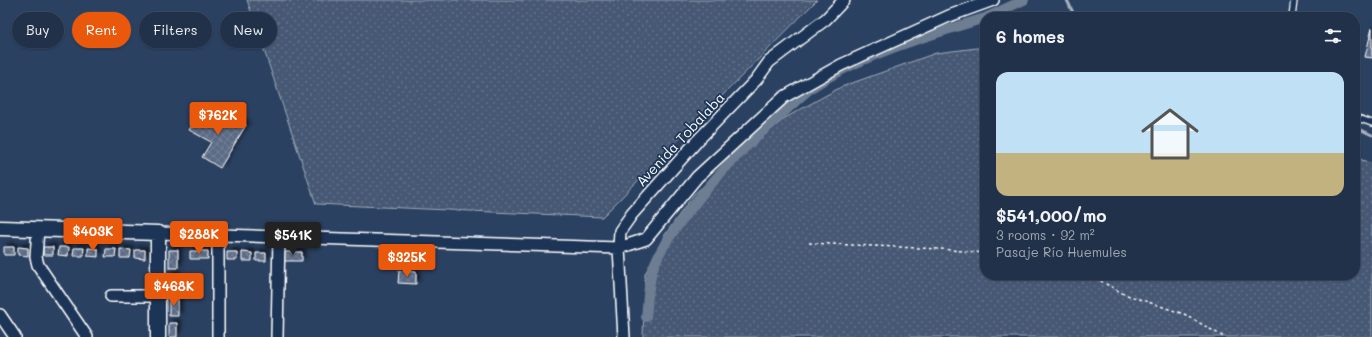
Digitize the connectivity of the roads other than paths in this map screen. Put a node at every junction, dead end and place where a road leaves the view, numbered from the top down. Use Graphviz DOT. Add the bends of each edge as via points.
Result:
graph roads {
  1 [pos="844,0"];
  2 [pos="993,0"];
  3 [pos="1294,0"];
  4 [pos="1293,12"];
  5 [pos="1360,119"];
  6 [pos="1372,123"];
  7 [pos="0,228"];
  8 [pos="38,229"];
  9 [pos="158,233"];
  10 [pos="218,235"];
  11 [pos="279,237"];
  12 [pos="619,248"];
  13 [pos="111,296"];
  14 [pos="158,296"];
  15 [pos="0,315"];
  16 [pos="15,337"];
  17 [pos="87,337"];
  18 [pos="158,337"];
  19 [pos="218,337"];
  20 [pos="277,337"];
  21 [pos="624,337"];
  1 -- 12 [label="street, Avenida Tobalaba" via="826,19 769,62 756,80 698,140 632,214 620,231"];
  2 -- 12 [label="street" via="950,16 841,65 784,97 697,177 646,239"];
  3 -- 4 [label="lane"];
  5 -- 6 [label="lane"];
  7 -- 8 [label="street"];
  8 -- 9 [label="street"];
  8 -- 17 [label="street" via="38,265"];
  9 -- 10 [label="street"];
  9 -- 14 [label="street"];
  10 -- 11 [label="street"];
  10 -- 19 [label="street"];
  11 -- 12 [label="street"];
  11 -- 20 [label="street"];
  12 -- 21 [label="street, Avenida Tobalaba"];
  13 -- 14 [label="street"];
  14 -- 18 [label="street"];
  15 -- 16 [label="street"];
}
